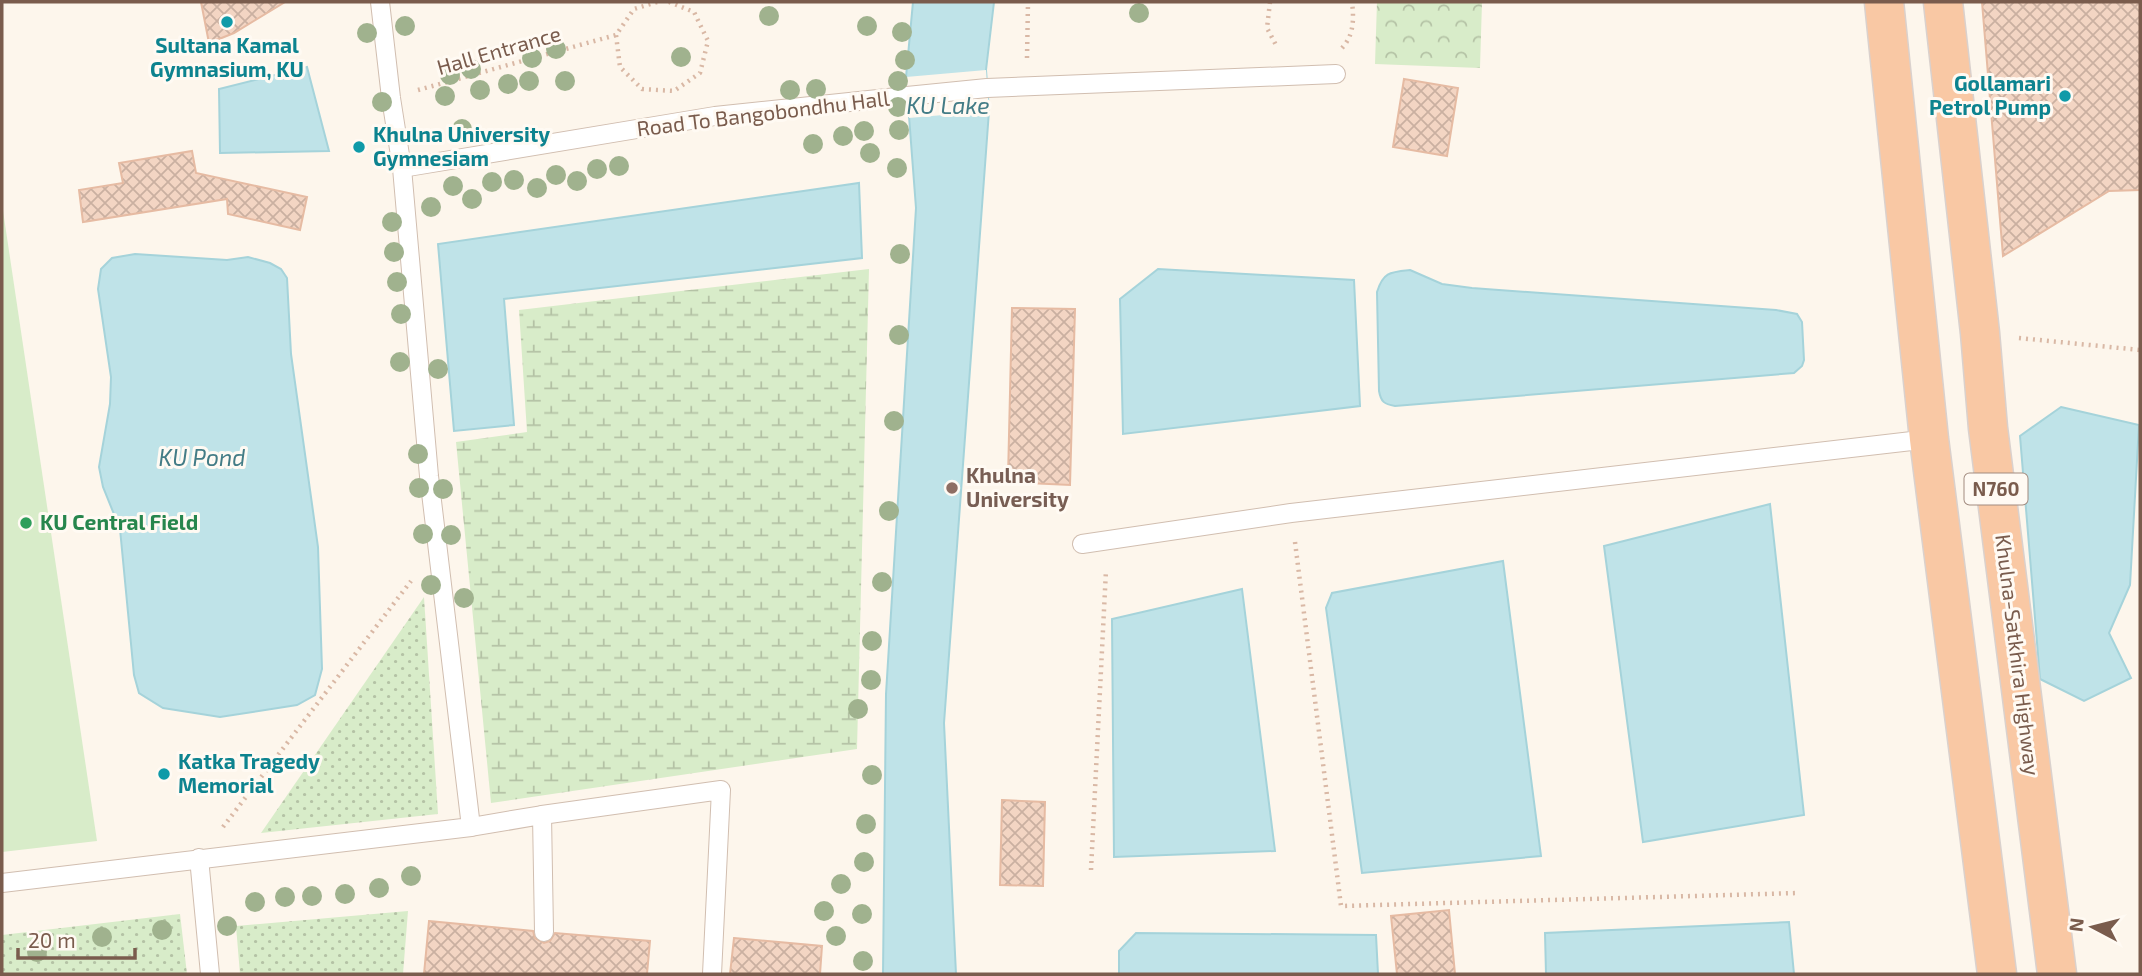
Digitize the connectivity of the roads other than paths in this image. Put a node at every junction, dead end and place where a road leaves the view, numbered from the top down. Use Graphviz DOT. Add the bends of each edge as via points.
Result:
graph roads {
  1 [pos="380,2"];
  2 [pos="1884,2"];
  3 [pos="1943,2"];
  4 [pos="1336,74"];
  5 [pos="402,168"];
  6 [pos="1988,428"];
  7 [pos="1929,439"];
  8 [pos="1082,544"];
  9 [pos="542,816"];
  10 [pos="471,827"];
  11 [pos="199,858"];
  12 [pos="2,883"];
  13 [pos="544,932"];
  14 [pos="210,974"];
  15 [pos="712,974"];
  16 [pos="1997,974"];
  17 [pos="2057,974"];
  1 -- 5 [label="lane"];
  2 -- 7 [label="highway, N760"];
  3 -- 6 [label="highway, Khulna-Satkhira Highway / N760"];
  4 -- 5 [label="lane, Road To Bangobondhu Hall" via="988,88 907,96 715,116"];
  5 -- 10 [label="lane" via="429,476"];
  6 -- 7 [label="highway"];
  6 -- 17 [label="highway, Khulna-Satkhira Highway / N760"];
  7 -- 8 [label="lane" via="1292,513"];
  7 -- 16 [label="highway, N760"];
  9 -- 10 [label="lane"];
  9 -- 13 [label="lane"];
  9 -- 15 [label="lane" via="721,790"];
  10 -- 11 [label="lane"];
  11 -- 12 [label="lane"];
  11 -- 14 [label="lane"];
}
